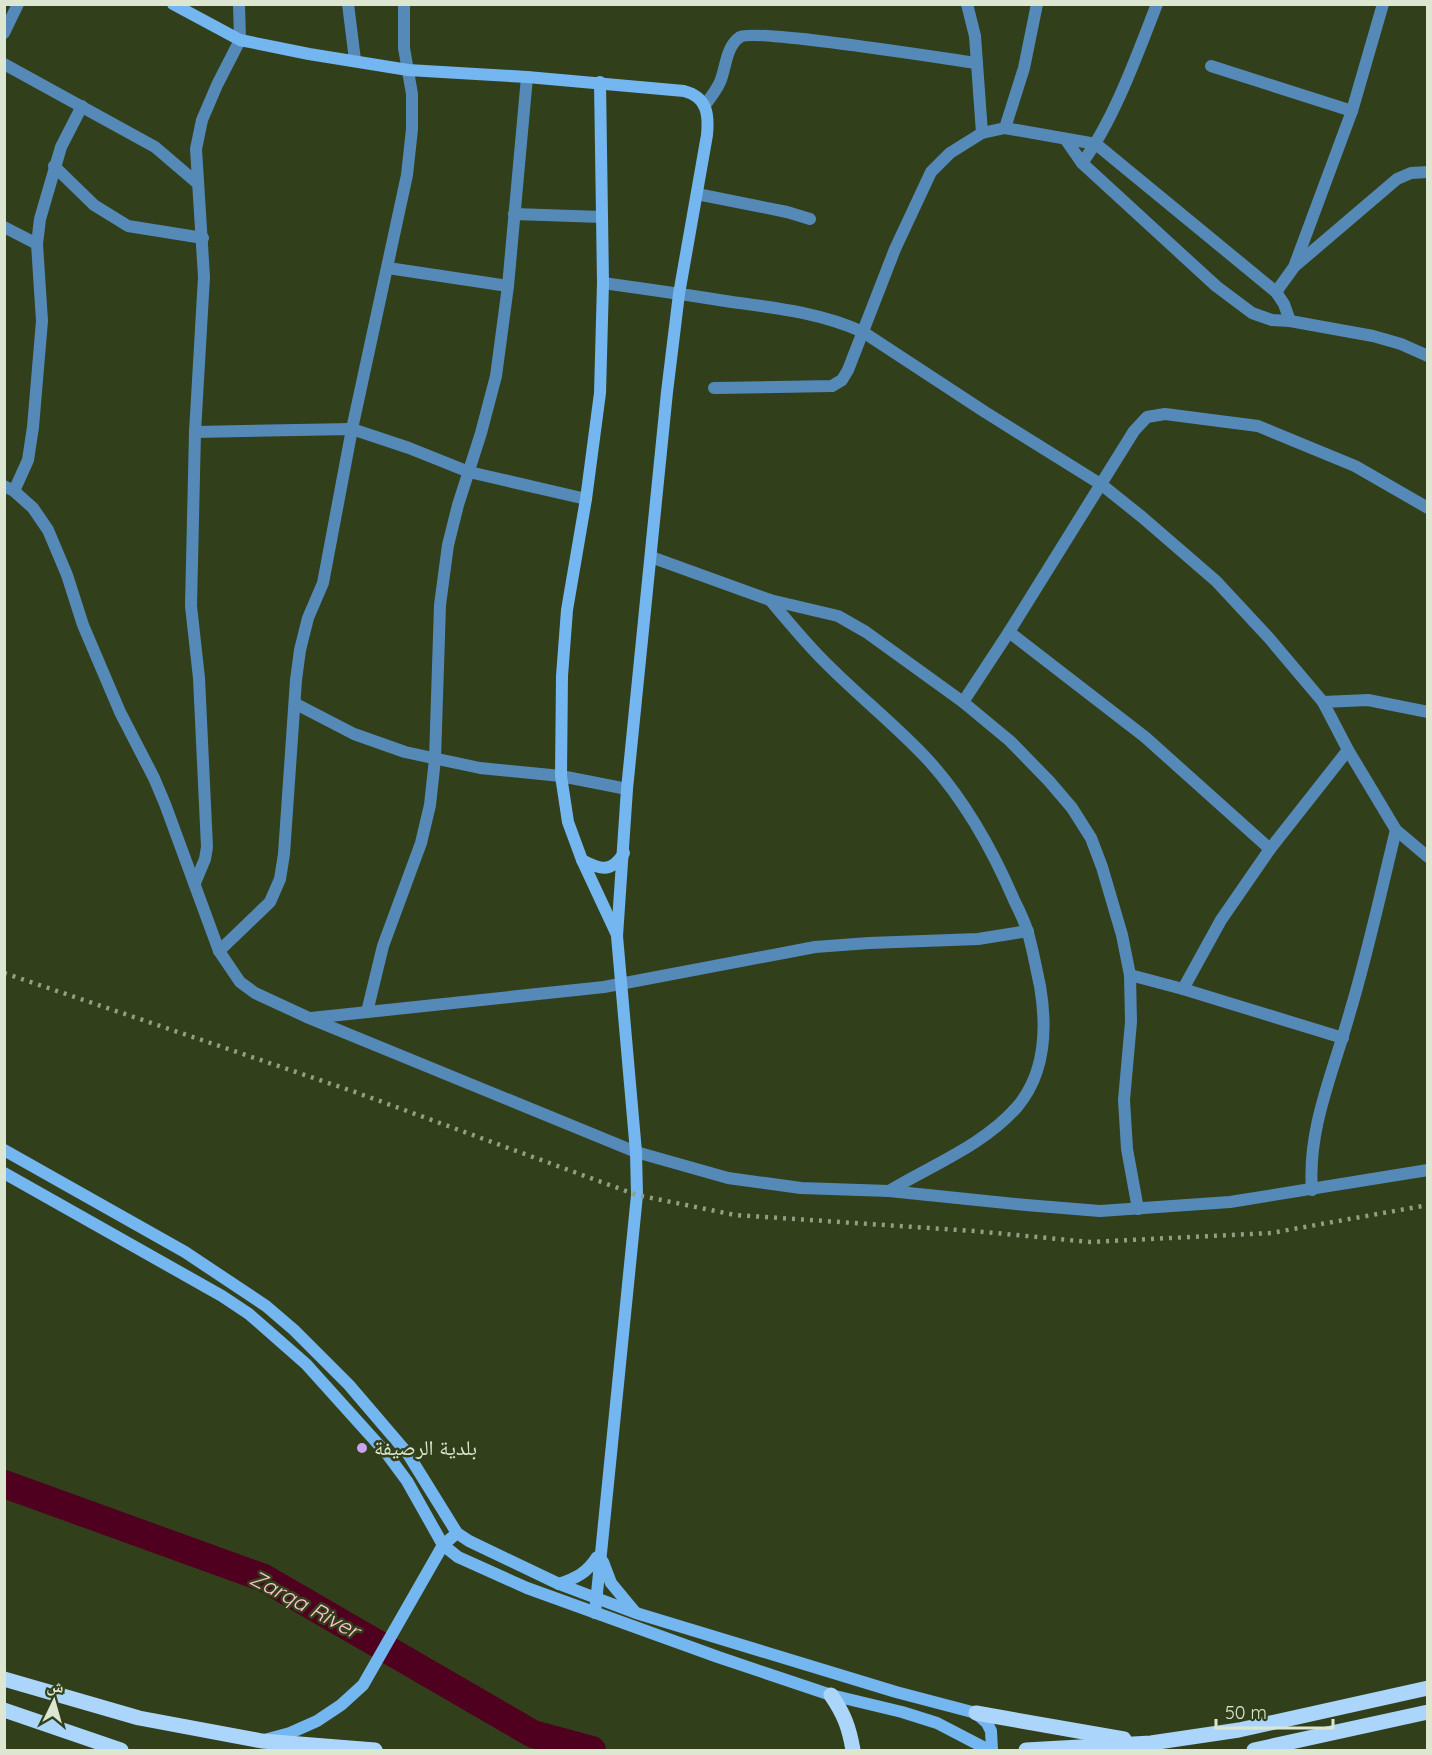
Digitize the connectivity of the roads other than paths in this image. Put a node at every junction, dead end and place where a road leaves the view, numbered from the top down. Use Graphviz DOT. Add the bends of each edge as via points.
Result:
graph roads {
  1 [pos="173,4"];
  2 [pos="239,4"];
  3 [pos="348,4"];
  4 [pos="405,4"];
  5 [pos="967,4"];
  6 [pos="1037,4"];
  7 [pos="1157,4"];
  8 [pos="1383,4"];
  9 [pos="12,9"];
  10 [pos="4,33"];
  11 [pos="240,40"];
  12 [pos="355,60"];
  13 [pos="977,63"];
  14 [pos="4,64"];
  15 [pos="1211,66"];
  16 [pos="408,70"];
  17 [pos="527,77"];
  18 [pos="600,82"];
  19 [pos="705,105"];
  20 [pos="82,106"];
  21 [pos="1352,111"];
  22 [pos="1005,128"];
  23 [pos="982,133"];
  24 [pos="1066,140"];
  25 [pos="1096,144"];
  26 [pos="1082,164"];
  27 [pos="54,166"];
  28 [pos="1428,172"];
  29 [pos="196,182"];
  30 [pos="697,194"];
  31 [pos="514,214"];
  32 [pos="602,217"];
  33 [pos="810,219"];
  34 [pos="4,227"];
  35 [pos="203,238"];
  36 [pos="37,244"];
  37 [pos="1294,267"];
  38 [pos="388,268"];
  39 [pos="603,283"];
  40 [pos="508,286"];
  41 [pos="1276,292"];
  42 [pos="679,294"];
  43 [pos="1290,321"];
  44 [pos="863,332"];
  45 [pos="1428,356"];
  46 [pos="714,388"];
  47 [pos="352,429"];
  48 [pos="195,432"];
  49 [pos="470,472"];
  50 [pos="1102,485"];
  51 [pos="9,488"];
  52 [pos="586,499"];
  53 [pos="1428,508"];
  54 [pos="651,557"];
  55 [pos="770,600"];
  56 [pos="1009,632"];
  57 [pos="963,702"];
  58 [pos="1323,702"];
  59 [pos="296,704"];
  60 [pos="1428,712"];
  61 [pos="1348,750"];
  62 [pos="435,759"];
  63 [pos="561,776"];
  64 [pos="627,789"];
  65 [pos="1396,830"];
  66 [pos="1270,849"];
  67 [pos="624,853"];
  68 [pos="1428,857"];
  69 [pos="582,860"];
  70 [pos="195,883"];
  71 [pos="1028,931"];
  72 [pos="617,936"];
  73 [pos="219,951"];
  74 [pos="1130,975"];
  75 [pos="623,984"];
  76 [pos="1183,989"];
  77 [pos="367,1012"];
  78 [pos="309,1018"];
  79 [pos="1343,1038"];
  80 [pos="4,1150"];
  81 [pos="636,1152"];
  82 [pos="1428,1170"];
  83 [pos="4,1173"];
  84 [pos="1312,1190"];
  85 [pos="889,1191"];
  86 [pos="1138,1209"];
  87 [pos="185,1252"];
  88 [pos="175,1270"];
  89 [pos="457,1533"];
  90 [pos="443,1545"];
  91 [pos="600,1555"];
  92 [pos="559,1584"];
  93 [pos="594,1598"];
  94 [pos="592,1612"];
  95 [pos="636,1613"];
  96 [pos="4,1679"];
  97 [pos="1428,1688"];
  98 [pos="831,1695"];
  99 [pos="4,1710"];
  100 [pos="1428,1712"];
  101 [pos="976,1713"];
  102 [pos="262,1741"];
  103 [pos="1151,1743"];
  104 [pos="121,1750"];
  105 [pos="375,1750"];
  106 [pos="853,1750"];
  107 [pos="991,1750"];
  108 [pos="1026,1750"];
  109 [pos="1254,1750"];
  1 -- 11 [label="street"];
  2 -- 11 [label="street"];
  3 -- 12 [label="street"];
  4 -- 16 [label="street"];
  5 -- 13 [label="street"];
  6 -- 22 [label="street"];
  7 -- 25 [label="street"];
  8 -- 21 [label="street"];
  9 -- 10 [label="street"];
  11 -- 12 [label="street"];
  11 -- 29 [label="street" via="202,120 196,148"];
  12 -- 16 [label="street"];
  13 -- 19 [label="street" via="744,35 734,43 720,83"];
  13 -- 23 [label="street"];
  14 -- 20 [label="street"];
  15 -- 21 [label="street"];
  16 -- 17 [label="street"];
  16 -- 38 [label="street" via="412,129"];
  17 -- 18 [label="street"];
  17 -- 31 [label="street"];
  18 -- 19 [label="street" via="684,91 698,96"];
  18 -- 32 [label="street"];
  19 -- 30 [label="street" via="707,135"];
  20 -- 27 [label="street"];
  20 -- 29 [label="street" via="154,147"];
  21 -- 37 [label="street"];
  22 -- 23 [label="street"];
  22 -- 24 [label="street"];
  23 -- 44 [label="street" via="950,153 931,172 895,249"];
  24 -- 25 [label="street"];
  24 -- 26 [label="street"];
  25 -- 26 [label="street"];
  25 -- 41 [label="street"];
  26 -- 43 [label="street" via="1216,286 1252,313"];
  27 -- 35 [label="street" via="94,206 128,226"];
  27 -- 36 [label="street"];
  28 -- 37 [label="street" via="1397,179"];
  29 -- 35 [label="street"];
  30 -- 33 [label="street"];
  30 -- 42 [label="street"];
  31 -- 32 [label="street"];
  31 -- 40 [label="street"];
  32 -- 39 [label="street"];
  34 -- 36 [label="street"];
  35 -- 48 [label="street"];
  36 -- 51 [label="street" via="42,321 33,427 28,460"];
  37 -- 41 [label="street"];
  38 -- 40 [label="street"];
  38 -- 47 [label="street"];
  39 -- 42 [label="street"];
  39 -- 52 [label="street" via="600,393"];
  40 -- 49 [label="street" via="496,376"];
  41 -- 43 [label="street"];
  42 -- 44 [label="street" via="825,317"];
  42 -- 54 [label="street"];
  43 -- 45 [label="street" via="1373,336"];
  44 -- 46 [label="street" via="845,376 832,386"];
  44 -- 50 [label="street"];
  47 -- 48 [label="street"];
  47 -- 49 [label="street"];
  47 -- 59 [label="street" via="323,583 300,650"];
  48 -- 70 [label="street" via="191,606 200,678 207,847"];
  49 -- 52 [label="street"];
  49 -- 62 [label="street" via="448,545 440,605"];
  50 -- 53 [label="street" via="1143,420 1165,414 1258,426 1355,466"];
  50 -- 56 [label="street"];
  50 -- 58 [label="street" via="1216,581"];
  51 -- 70 [label="street" via="33,508 48,530 83,626 154,778"];
  52 -- 63 [label="street" via="567,610"];
  54 -- 55 [label="street"];
  54 -- 64 [label="street"];
  55 -- 57 [label="street" via="838,616"];
  55 -- 71 [label="street" via="818,655 943,779 972,819"];
  56 -- 57 [label="street"];
  56 -- 66 [label="street" via="1145,737"];
  57 -- 74 [label="street" via="1010,741 1049,781 1091,838 1113,899"];
  58 -- 60 [label="street" via="1368,699"];
  58 -- 61 [label="street"];
  59 -- 62 [label="street" via="354,734"];
  59 -- 73 [label="street" via="280,879 270,902"];
  61 -- 65 [label="street"];
  61 -- 66 [label="street"];
  62 -- 63 [label="street"];
  62 -- 77 [label="street" via="421,843 383,946"];
  63 -- 64 [label="street"];
  63 -- 69 [label="street" via="568,822"];
  64 -- 67 [label="street"];
  65 -- 68 [label="street"];
  65 -- 79 [label="street"];
  66 -- 76 [label="street" via="1221,920"];
  67 -- 69 [label="street" via="608,868"];
  67 -- 72 [label="street"];
  69 -- 72 [label="street"];
  70 -- 73 [label="street"];
  71 -- 75 [label="street" via="978,939 815,947"];
  71 -- 85 [label="street" via="1044,1030 1042,1057 1026,1095 986,1134"];
  72 -- 75 [label="street"];
  73 -- 78 [label="street" via="240,982"];
  74 -- 76 [label="street"];
  74 -- 86 [label="street" via="1131,1022 1124,1109"];
  75 -- 77 [label="street"];
  75 -- 81 [label="street"];
  76 -- 79 [label="street"];
  77 -- 78 [label="street"];
  78 -- 81 [label="street"];
  79 -- 84 [label="street" via="1317,1125"];
  80 -- 87 [label="street"];
  81 -- 85 [label="street" via="728,1178 801,1188"];
  81 -- 91 [label="street" via="636,1212"];
  82 -- 84 [label="street"];
  83 -- 88 [label="street"];
  84 -- 86 [label="street" via="1230,1202"];
  85 -- 86 [label="street" via="1046,1207"];
  87 -- 88 [label="street"];
  87 -- 89 [label="street" via="266,1306 349,1385 408,1454"];
  88 -- 90 [label="street" via="249,1314 306,1364 387,1454"];
  89 -- 90 [label="street"];
  89 -- 92 [label="street"];
  90 -- 94 [label="street" via="472,1565"];
  90 -- 102 [label="street" via="363,1685 317,1721"];
  91 -- 92 [label="street" via="586,1572"];
  91 -- 93 [label="street"];
  91 -- 95 [label="street" via="611,1583"];
  92 -- 93 [label="street"];
  93 -- 94 [label="street"];
  93 -- 95 [label="street"];
  94 -- 98 [label="street"];
  95 -- 101 [label="street"];
  96 -- 102 [label="main road" via="139,1718"];
  97 -- 103 [label="main road" via="1239,1730"];
  98 -- 106 [label="main road" via="849,1726"];
  98 -- 107 [label="street" via="937,1724"];
  99 -- 104 [label="main road"];
  100 -- 109 [label="main road"];
  101 -- 103 [label="main road"];
  101 -- 107 [label="street" via="991,1731"];
  102 -- 105 [label="main road"];
  103 -- 108 [label="main road"];
}
